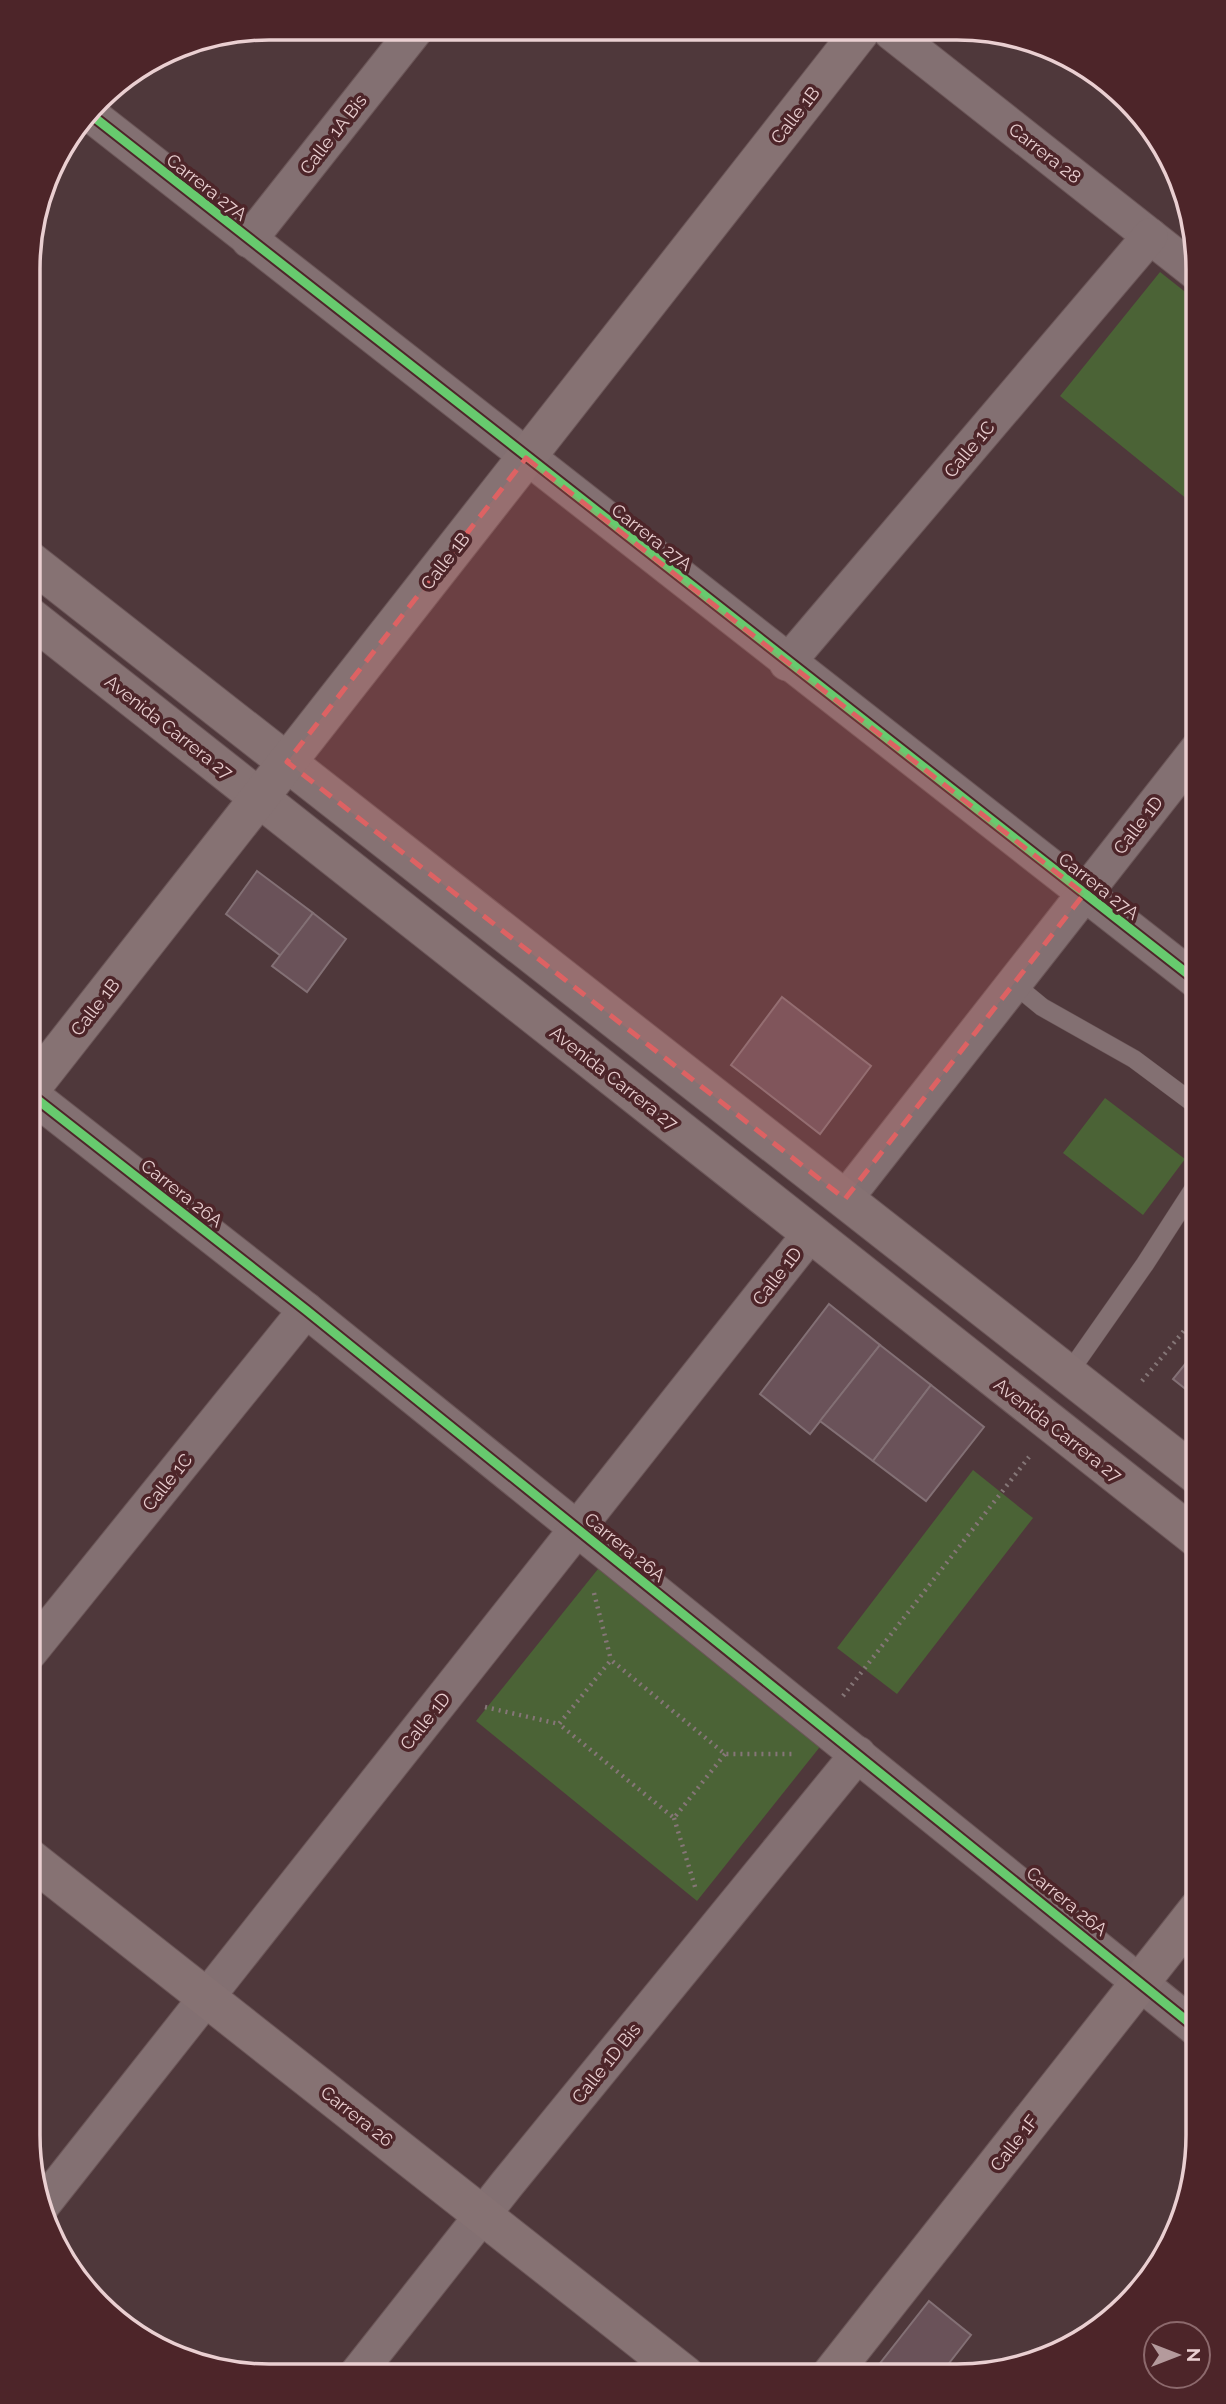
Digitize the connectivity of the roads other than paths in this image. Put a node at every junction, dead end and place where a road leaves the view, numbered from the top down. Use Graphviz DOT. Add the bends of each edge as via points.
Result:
graph roads {
  1 [pos="854,40"];
  2 [pos="901,40"];
  3 [pos="407,41"];
  4 [pos="96,119"];
  5 [pos="1150,236"];
  6 [pos="249,240"];
  7 [pos="1186,264"];
  8 [pos="526,458"];
  9 [pos="40,569"];
  10 [pos="40,625"];
  11 [pos="787,663"];
  12 [pos="288,762"];
  13 [pos="1186,765"];
  14 [pos="259,798"];
  15 [pos="1084,894"];
  16 [pos="1186,972"];
  17 [pos="1014,984"];
  18 [pos="40,1078"];
  19 [pos="1186,1097"];
  20 [pos="40,1101"];
  21 [pos="845,1199"];
  22 [pos="1186,1201"];
  23 [pos="810,1234"];
  24 [pos="306,1310"];
  25 [pos="1068,1374"];
  26 [pos="1185,1466"];
  27 [pos="577,1528"];
  28 [pos="1185,1529"];
  29 [pos="40,1639"];
  30 [pos="858,1754"];
  31 [pos="40,1866"];
  32 [pos="1185,1925"];
  33 [pos="1141,1981"];
  34 [pos="208,1999"];
  35 [pos="1185,2018"];
  36 [pos="49,2197"];
  37 [pos="484,2216"];
  38 [pos="365,2364"];
  39 [pos="671,2364"];
  40 [pos="839,2364"];
  1 -- 8 [label="main road, Calle 1B"];
  2 -- 5 [label="street, Carrera 28"];
  3 -- 6 [label="street, Calle 1A Bis"];
  4 -- 6 [label="street, Carrera 27A"];
  5 -- 7 [label="street, Carrera 28"];
  5 -- 11 [label="street, Calle 1C"];
  6 -- 8 [label="street, Carrera 27A"];
  8 -- 11 [label="street, Carrera 27A"];
  8 -- 12 [label="main road, Calle 1B"];
  9 -- 12 [label="main road"];
  10 -- 14 [label="main road, Avenida Carrera 27"];
  11 -- 15 [label="street, Carrera 27A"];
  12 -- 14 [label="main road, Calle 1B"];
  12 -- 21 [label="main road"];
  13 -- 15 [label="street, Calle 1D"];
  14 -- 18 [label="main road, Calle 1B"];
  14 -- 23 [label="main road, Avenida Carrera 27"];
  15 -- 16 [label="street, Carrera 27A"];
  15 -- 17 [label="street, Calle 1D"];
  17 -- 19 [label="lane" via="1042,1007 1134,1059"];
  17 -- 21 [label="street, Calle 1D"];
  20 -- 24 [label="street, Carrera 26A"];
  21 -- 25 [label="main road"];
  22 -- 25 [label="lane"];
  23 -- 27 [label="street, Calle 1D"];
  23 -- 28 [label="main road, Avenida Carrera 27"];
  24 -- 27 [label="street, Carrera 26A"];
  24 -- 29 [label="street, Calle 1C"];
  25 -- 26 [label="main road"];
  27 -- 30 [label="street, Carrera 26A"];
  27 -- 34 [label="street, Calle 1D"];
  30 -- 33 [label="street, Carrera 26A"];
  30 -- 37 [label="street, Calle 1D Bis"];
  31 -- 34 [label="main road, Carrera 26"];
  32 -- 33 [label="main road, Calle 1F"];
  33 -- 35 [label="street, Carrera 26A"];
  33 -- 40 [label="main road, Calle 1F"];
  34 -- 36 [label="street, Calle 1D"];
  34 -- 37 [label="main road, Carrera 26"];
  37 -- 38 [label="street, Calle 1D Bis"];
  37 -- 39 [label="main road, Carrera 26"];
}
